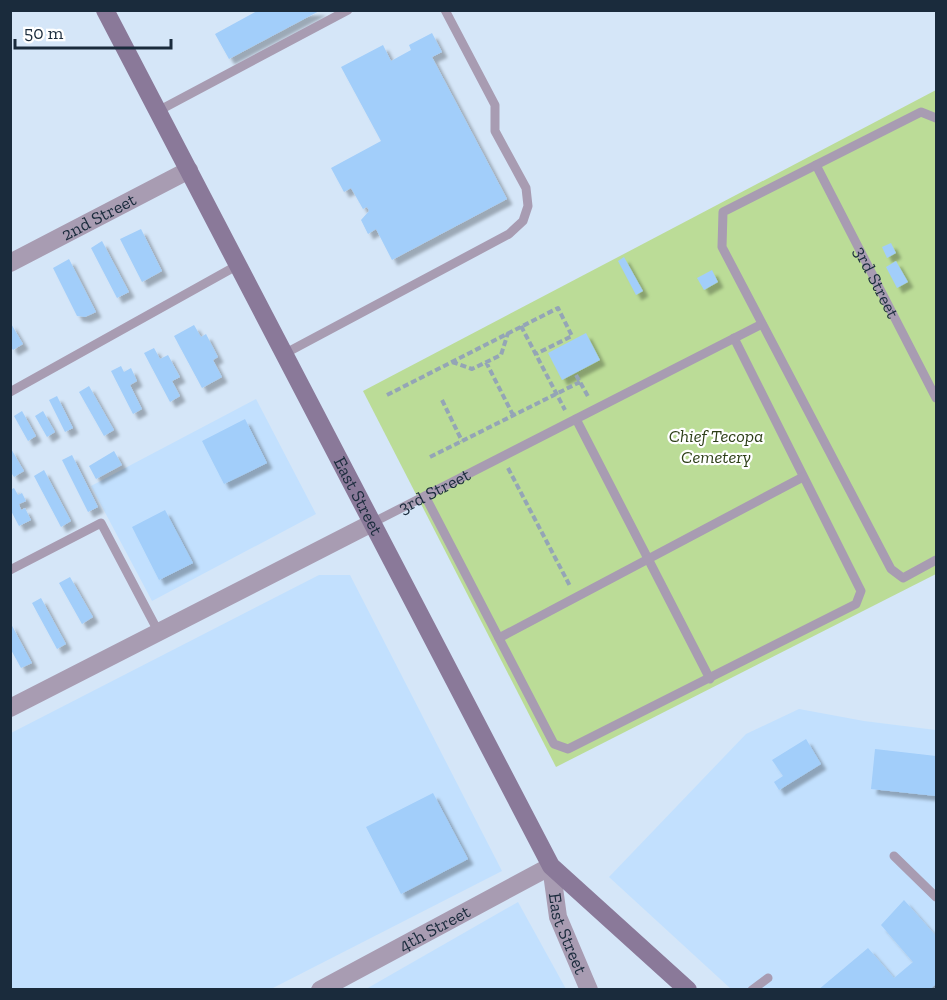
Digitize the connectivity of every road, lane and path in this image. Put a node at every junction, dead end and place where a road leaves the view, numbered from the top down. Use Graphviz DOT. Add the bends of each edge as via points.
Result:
graph roads {
  1 [pos="105,10"];
  2 [pos="348,10"];
  3 [pos="445,10"];
  4 [pos="158,111"];
  5 [pos="936,118"];
  6 [pos="816,165"];
  7 [pos="189,170"];
  8 [pos="10,263"];
  9 [pos="238,265"];
  10 [pos="762,324"];
  11 [pos="521,326"];
  12 [pos="508,333"];
  13 [pos="734,338"];
  14 [pos="284,354"];
  15 [pos="536,354"];
  16 [pos="451,362"];
  17 [pos="486,362"];
  18 [pos="576,375"];
  19 [pos="580,382"];
  20 [pos="10,392"];
  21 [pos="556,394"];
  22 [pos="387,395"];
  23 [pos="936,398"];
  24 [pos="442,400"];
  25 [pos="595,410"];
  26 [pos="513,415"];
  27 [pos="573,421"];
  28 [pos="462,441"];
  29 [pos="430,456"];
  30 [pos="502,457"];
  31 [pos="803,477"];
  32 [pos="425,496"];
  33 [pos="372,523"];
  34 [pos="648,559"];
  35 [pos="936,560"];
  36 [pos="10,570"];
  37 [pos="576,597"];
  38 [pos="159,633"];
  39 [pos="499,638"];
  40 [pos="710,679"];
  41 [pos="10,708"];
  42 [pos="894,856"];
  43 [pos="551,867"];
  44 [pos="936,897"];
  45 [pos="768,978"];
  46 [pos="320,990"];
  47 [pos="589,990"];
  48 [pos="688,990"];
  49 [pos="752,990"];
  1 -- 4 [label="street, East Street"];
  2 -- 4 [label="lane"];
  3 -- 14 [label="lane" via="495,105 495,131 526,188 528,206 523,221 509,234"];
  4 -- 7 [label="street, East Street"];
  5 -- 6 [label="lane" via="921,112"];
  6 -- 10 [label="lane" via="723,212 722,247"];
  6 -- 23 [label="lane, 3rd Street"];
  7 -- 8 [label="street, 2nd Street"];
  7 -- 9 [label="street, East Street"];
  9 -- 14 [label="street, East Street"];
  9 -- 20 [label="lane"];
  10 -- 13 [label="lane, 3rd Street"];
  10 -- 35 [label="lane" via="891,569 903,578"];
  11 -- 12 [label="path"];
  11 -- 15 [label="path"];
  11 -- 15 [label="path" via="558,308 572,336"];
  12 -- 16 [label="path"];
  12 -- 17 [label="path" via="501,355"];
  13 -- 25 [label="lane, 3rd Street"];
  13 -- 31 [label="lane"];
  14 -- 33 [label="street, East Street"];
  15 -- 21 [label="path"];
  16 -- 17 [label="path" via="472,369"];
  16 -- 22 [label="path"];
  17 -- 26 [label="path"];
  18 -- 19 [label="path"];
  19 -- 21 [label="path"];
  19 -- 25 [label="path"];
  21 -- 26 [label="path"];
  21 -- 27 [label="path"];
  24 -- 28 [label="path"];
  25 -- 27 [label="lane, 3rd Street"];
  26 -- 28 [label="path"];
  27 -- 30 [label="lane, 3rd Street"];
  27 -- 34 [label="lane"];
  28 -- 29 [label="path"];
  30 -- 32 [label="lane, 3rd Street"];
  30 -- 37 [label="path"];
  31 -- 34 [label="lane"];
  31 -- 40 [label="lane" via="861,591 856,604"];
  32 -- 33 [label="lane, 3rd Street"];
  32 -- 39 [label="lane"];
  33 -- 38 [label="street, 3rd Street"];
  33 -- 43 [label="street, East Street"];
  34 -- 37 [label="lane"];
  34 -- 40 [label="lane"];
  36 -- 38 [label="lane" via="101,523"];
  37 -- 39 [label="lane"];
  38 -- 41 [label="street, 3rd Street"];
  39 -- 40 [label="lane" via="554,744 568,749"];
  42 -- 44 [label="lane"];
  43 -- 46 [label="street, 4th Street"];
  43 -- 47 [label="street, East Street" via="558,917"];
  43 -- 48 [label="street"];
  45 -- 49 [label="lane"];
}
